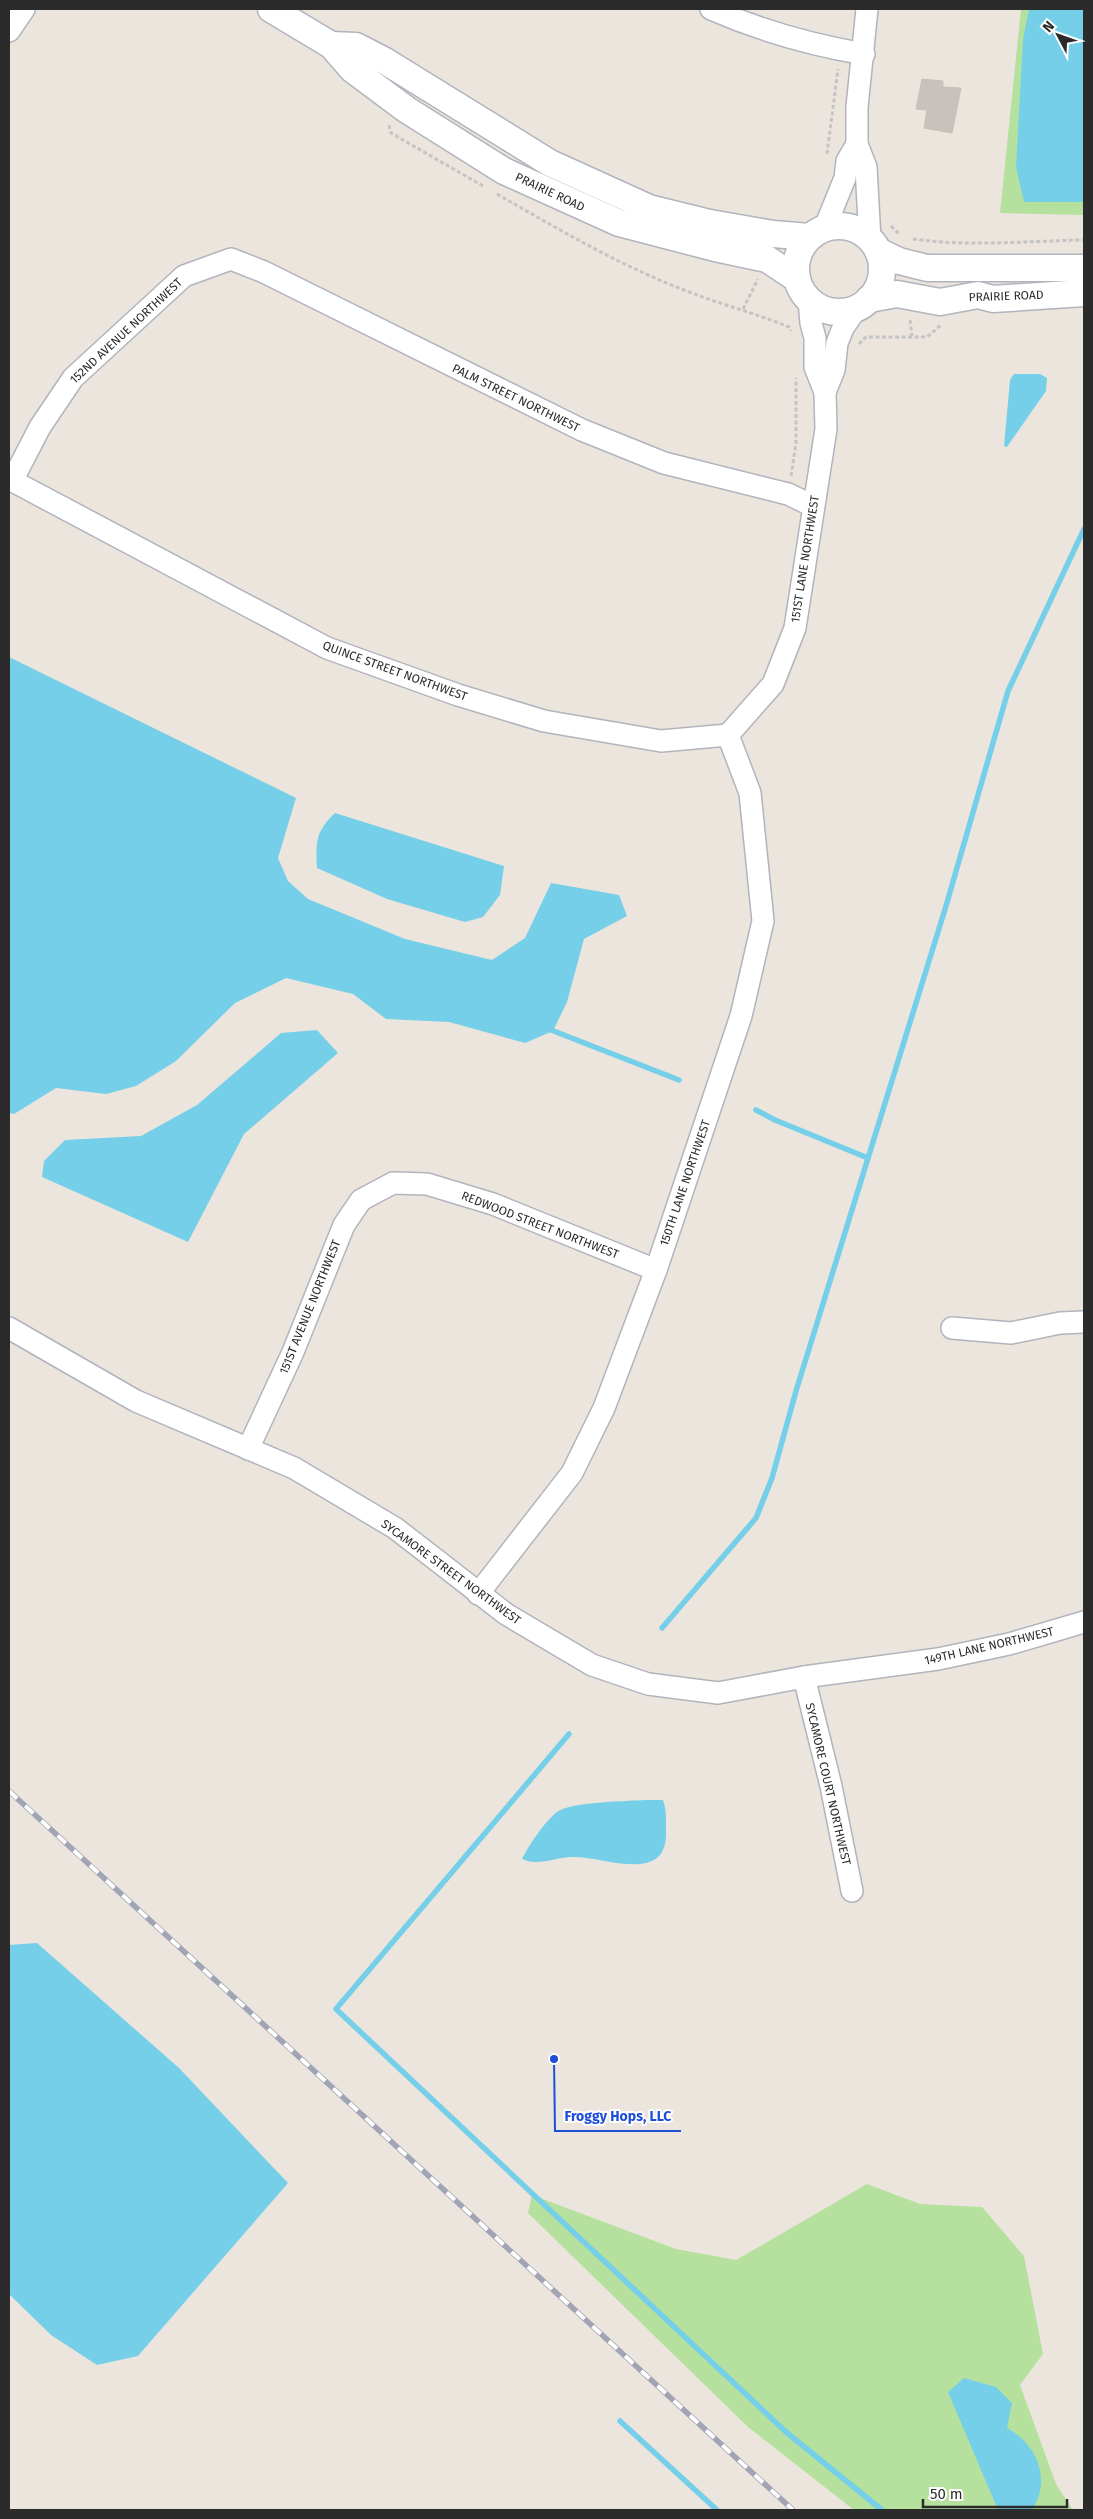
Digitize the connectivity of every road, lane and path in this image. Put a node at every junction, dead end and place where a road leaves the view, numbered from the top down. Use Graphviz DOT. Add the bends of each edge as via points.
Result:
graph roads {
  1 [pos="24,9"];
  2 [pos="270,9"];
  3 [pos="711,9"];
  4 [pos="868,9"];
  5 [pos="9,31"];
  6 [pos="331,45"];
  7 [pos="840,50"];
  8 [pos="864,54"];
  9 [pos="857,144"];
  10 [pos="827,157"];
  11 [pos="889,220"];
  12 [pos="818,232"];
  13 [pos="903,238"];
  14 [pos="911,239"];
  15 [pos="1084,240"];
  16 [pos="874,245"];
  17 [pos="231,259"];
  18 [pos="1084,268"];
  19 [pos="803,290"];
  20 [pos="1084,293"];
  21 [pos="862,304"];
  22 [pos="949,319"];
  23 [pos="854,348"];
  24 [pos="796,368"];
  25 [pos="825,392"];
  26 [pos="10,480"];
  27 [pos="788,494"];
  28 [pos="813,506"];
  29 [pos="728,735"];
  30 [pos="392,1183"];
  31 [pos="656,1270"];
  32 [pos="1084,1322"];
  33 [pos="9,1328"];
  34 [pos="952,1328"];
  35 [pos="248,1449"];
  36 [pos="478,1594"];
  37 [pos="1084,1622"];
  38 [pos="804,1677"];
  39 [pos="852,1891"];
  1 -- 5 [label="street"];
  2 -- 6 [label="street, PRAIRIE ROAD"];
  3 -- 7 [label="street" via="742,23"];
  4 -- 8 [label="street"];
  6 -- 12 [label="street, PRAIRIE ROAD" via="356,46 550,163 649,208 773,234"];
  6 -- 19 [label="street, PRAIRIE ROAD" via="352,69 377,89 504,171 619,223 767,259"];
  7 -- 8 [label="street"];
  7 -- 10 [label="path"];
  8 -- 9 [label="street" via="857,107"];
  9 -- 12 [label="street" via="848,161 845,178"];
  9 -- 16 [label="street" via="866,167"];
  11 -- 13 [label="path" via="891,227"];
  12 -- 16 [label="street, PRAIRIE ROAD" via="845,226 859,231"];
  12 -- 19 [label="street" via="798,256"];
  14 -- 15 [label="path" via="1023,243"];
  16 -- 18 [label="street, PRAIRIE ROAD" via="899,260 927,268"];
  16 -- 21 [label="street" via="882,263 881,276 877,289"];
  17 -- 26 [label="street, 152ND AVENUE NORTHWEST" via="184,276 73,378"];
  17 -- 27 [label="street, PALM STREET NORTHWEST" via="264,272 582,430 664,463"];
  19 -- 21 [label="street, PRAIRIE ROAD" via="831,311"];
  19 -- 25 [label="street, 151ST LANE NORTHWEST" via="815,338 815,367"];
  20 -- 21 [label="street, PRAIRIE ROAD" via="993,299 978,295 940,302 897,294"];
  21 -- 25 [label="street, 151ST LANE NORTHWEST" via="843,328 837,343 834,370"];
  22 -- 23 [label="path" via="927,337 866,337"];
  24 -- 27 [label="path" via="796,443"];
  25 -- 28 [label="street, 151ST LANE NORTHWEST" via="826,429"];
  26 -- 29 [label="street, QUINCE STREET NORTHWEST" via="327,648 411,678 544,721 661,741"];
  27 -- 28 [label="street, PALM STREET NORTHWEST"];
  28 -- 29 [label="street, 151ST LANE NORTHWEST" via="795,628 773,684"];
  29 -- 31 [label="street, 150TH LANE NORTHWEST" via="750,792 763,921 741,1016"];
  30 -- 31 [label="street, REDWOOD STREET NORTHWEST" via="427,1184 493,1204"];
  30 -- 35 [label="street, 151ST AVENUE NORTHWEST" via="361,1200 344,1225 294,1352"];
  31 -- 36 [label="street, 150TH LANE NORTHWEST" via="604,1408 572,1473"];
  32 -- 34 [label="street" via="1060,1323 1011,1333"];
  33 -- 35 [label="street, SYCAMORE STREET NORTHWEST" via="136,1401"];
  35 -- 36 [label="street, SYCAMORE STREET NORTHWEST" via="294,1468 395,1528"];
  36 -- 38 [label="street, SYCAMORE STREET NORTHWEST" via="592,1665 648,1684 718,1693"];
  37 -- 38 [label="street, 149TH LANE NORTHWEST" via="938,1660"];
  38 -- 39 [label="street, SYCAMORE COURT NORTHWEST"];
}
